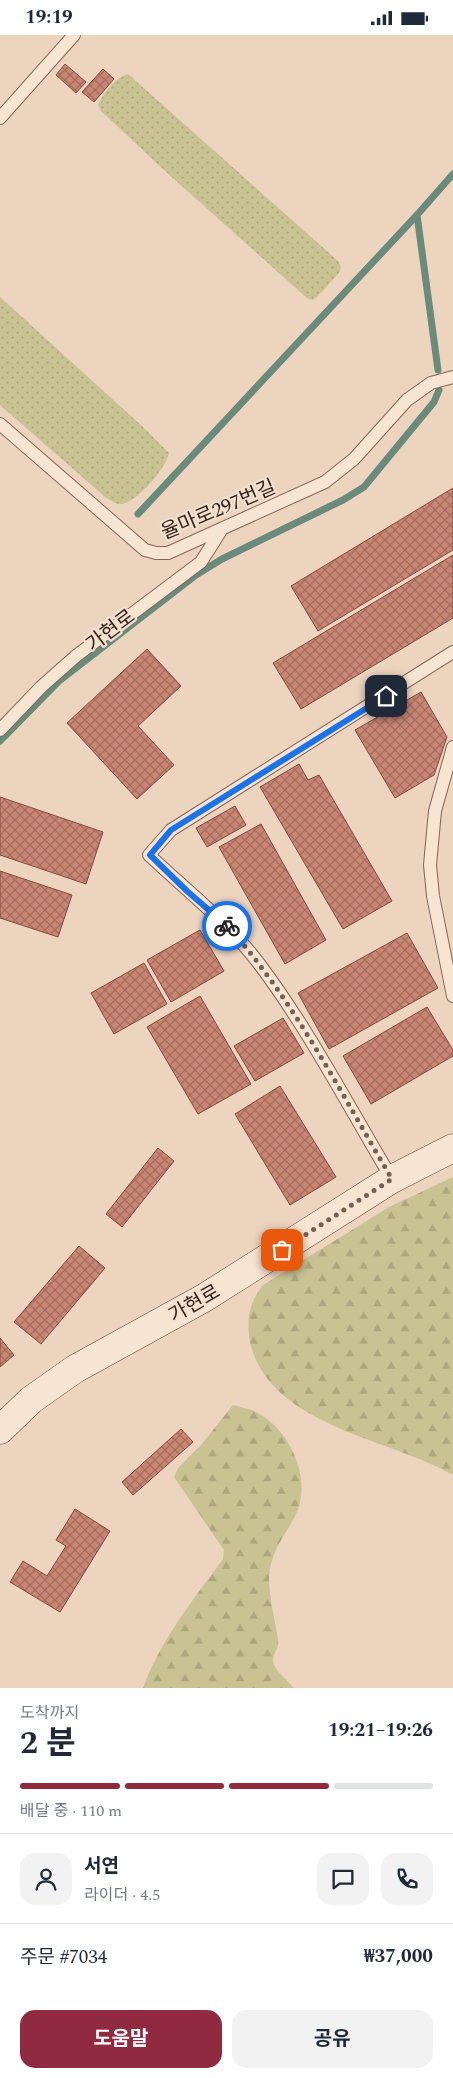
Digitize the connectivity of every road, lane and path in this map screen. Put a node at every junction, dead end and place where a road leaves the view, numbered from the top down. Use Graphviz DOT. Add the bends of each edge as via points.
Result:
graph roads {
  1 [pos="74,35"];
  2 [pos="0,118"];
  3 [pos="452,380"];
  4 [pos="0,424"];
  5 [pos="220,532"];
  6 [pos="453,652"];
  7 [pos="0,730"];
  8 [pos="453,747"];
  9 [pos="453,996"];
  10 [pos="453,1148"];
  11 [pos="392,1179"];
  12 [pos="0,1430"];
  1 -- 2 [label="lane"];
  3 -- 5 [label="lane, 율마로297번길" via="431,383 412,396 333,477"];
  4 -- 5 [label="lane, 율마로297번길" via="145,550 168,553"];
  5 -- 7 [label="lane, 가현로" via="201,562 76,656"];
  6 -- 11 [label="lane" via="171,830 150,855 228,926 260,965 312,1044"];
  8 -- 9 [label="lane" via="435,811 430,865"];
  10 -- 11 [label="street, 가현로"];
  11 -- 12 [label="street, 가현로" via="204,1298 75,1369 31,1400"];
}
